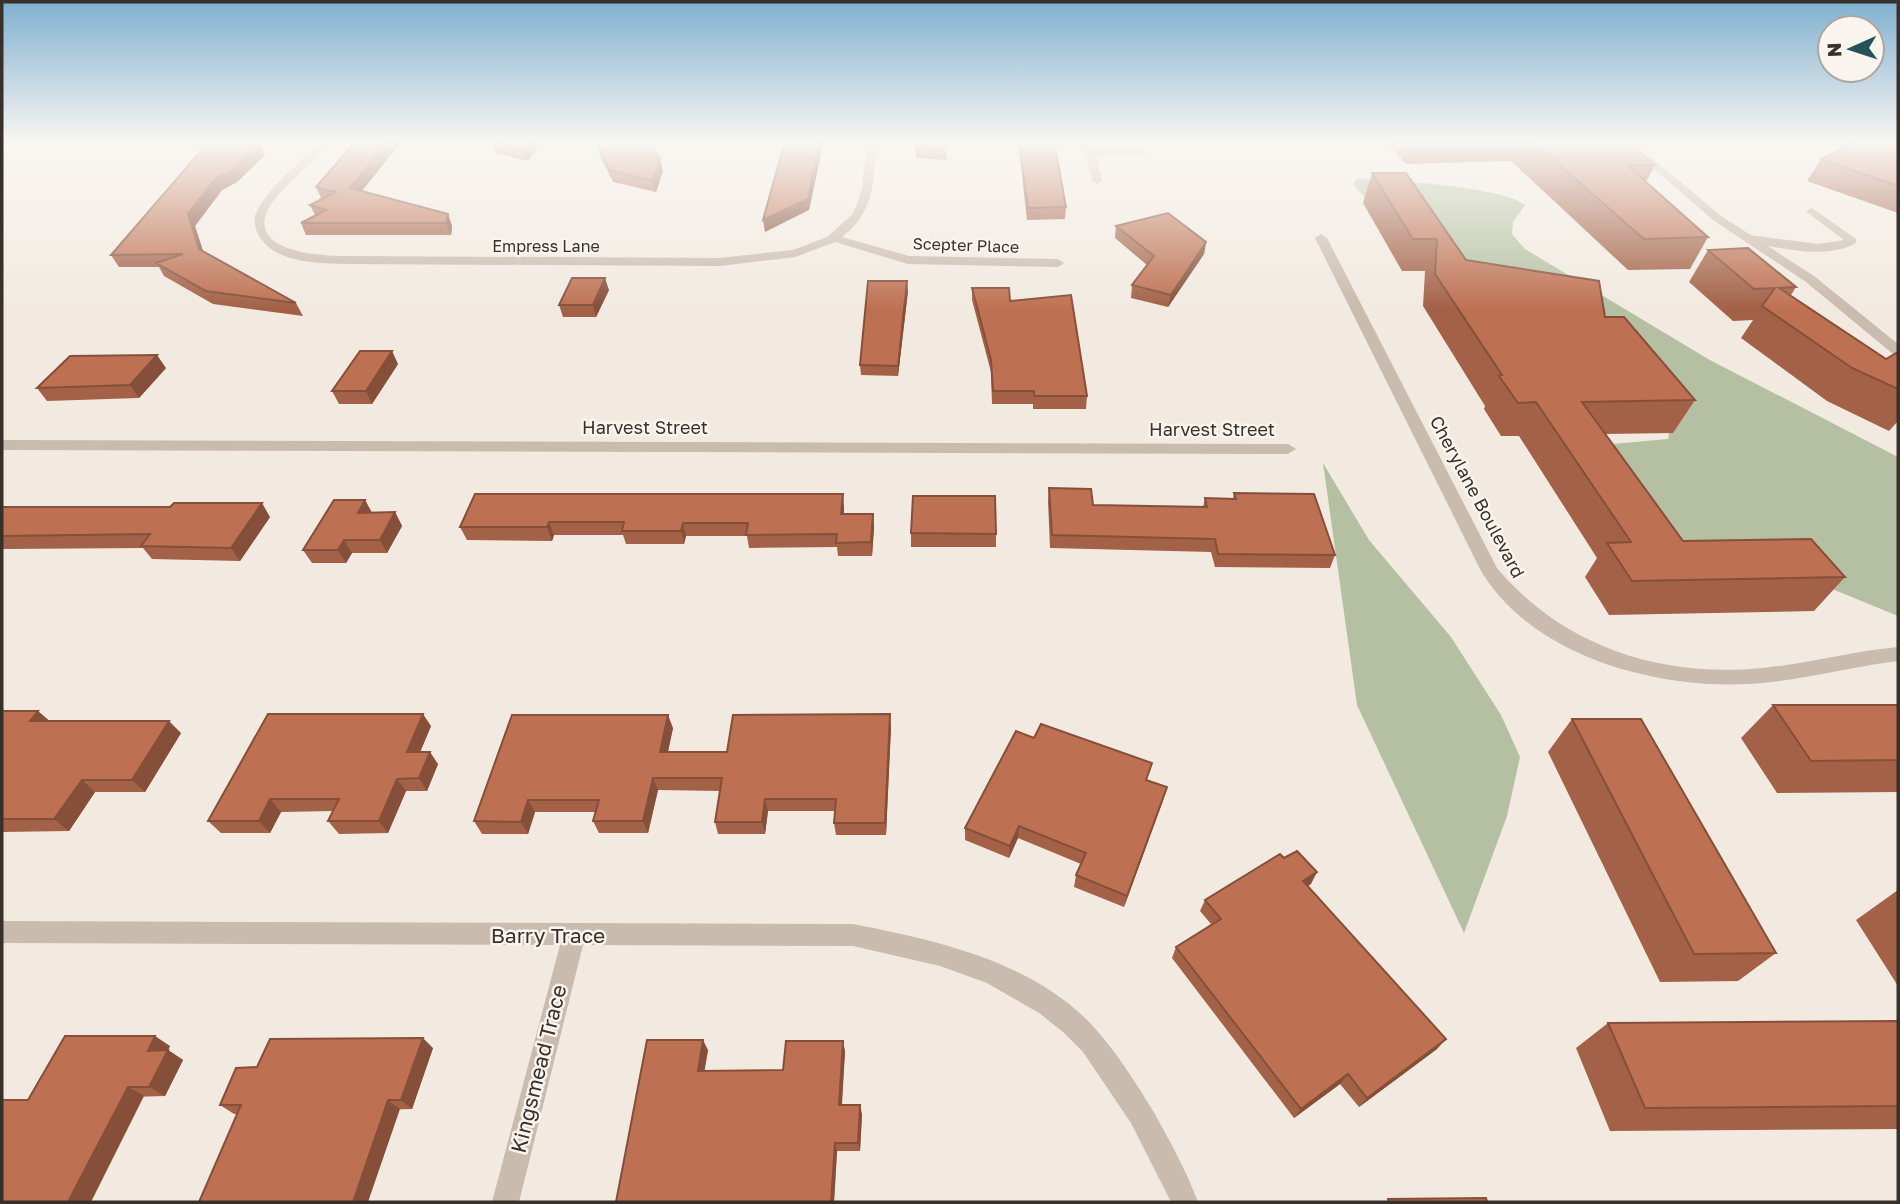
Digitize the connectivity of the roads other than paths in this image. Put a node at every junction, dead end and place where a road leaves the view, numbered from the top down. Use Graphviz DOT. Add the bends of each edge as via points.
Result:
graph roads {
  1 [pos="274,197"];
  2 [pos="864,197"];
  3 [pos="1692,197"];
  4 [pos="1812,211"];
  5 [pos="833,238"];
  6 [pos="1321,238"];
  7 [pos="1750,239"];
  8 [pos="1058,263"];
  9 [pos="1898,351"];
  10 [pos="2,445"];
  11 [pos="1288,449"];
  12 [pos="1898,654"];
  13 [pos="2,932"];
  14 [pos="574,936"];
  15 [pos="505,1202"];
  16 [pos="1184,1202"];
  1 -- 5 [label="street, Empress Lane" via="260,215 262,234 269,243 328,259 750,260 800,251"];
  2 -- 5 [label="street" via="858,214"];
  3 -- 7 [label="street"];
  4 -- 7 [label="street" via="1852,241 1819,247"];
  5 -- 8 [label="street, Scepter Place" via="908,260"];
  6 -- 12 [label="street, Cherylane Boulevard" via="1490,571 1504,591 1546,625 1626,662 1729,677"];
  7 -- 9 [label="street" via="1811,279"];
  10 -- 11 [label="street, Harvest Street"];
  13 -- 14 [label="street, Barry Trace"];
  14 -- 15 [label="street, Kingsmead Trace"];
  14 -- 16 [label="street, Barry Trace" via="853,935 928,949 1003,978 1073,1023 1131,1097"];
}
